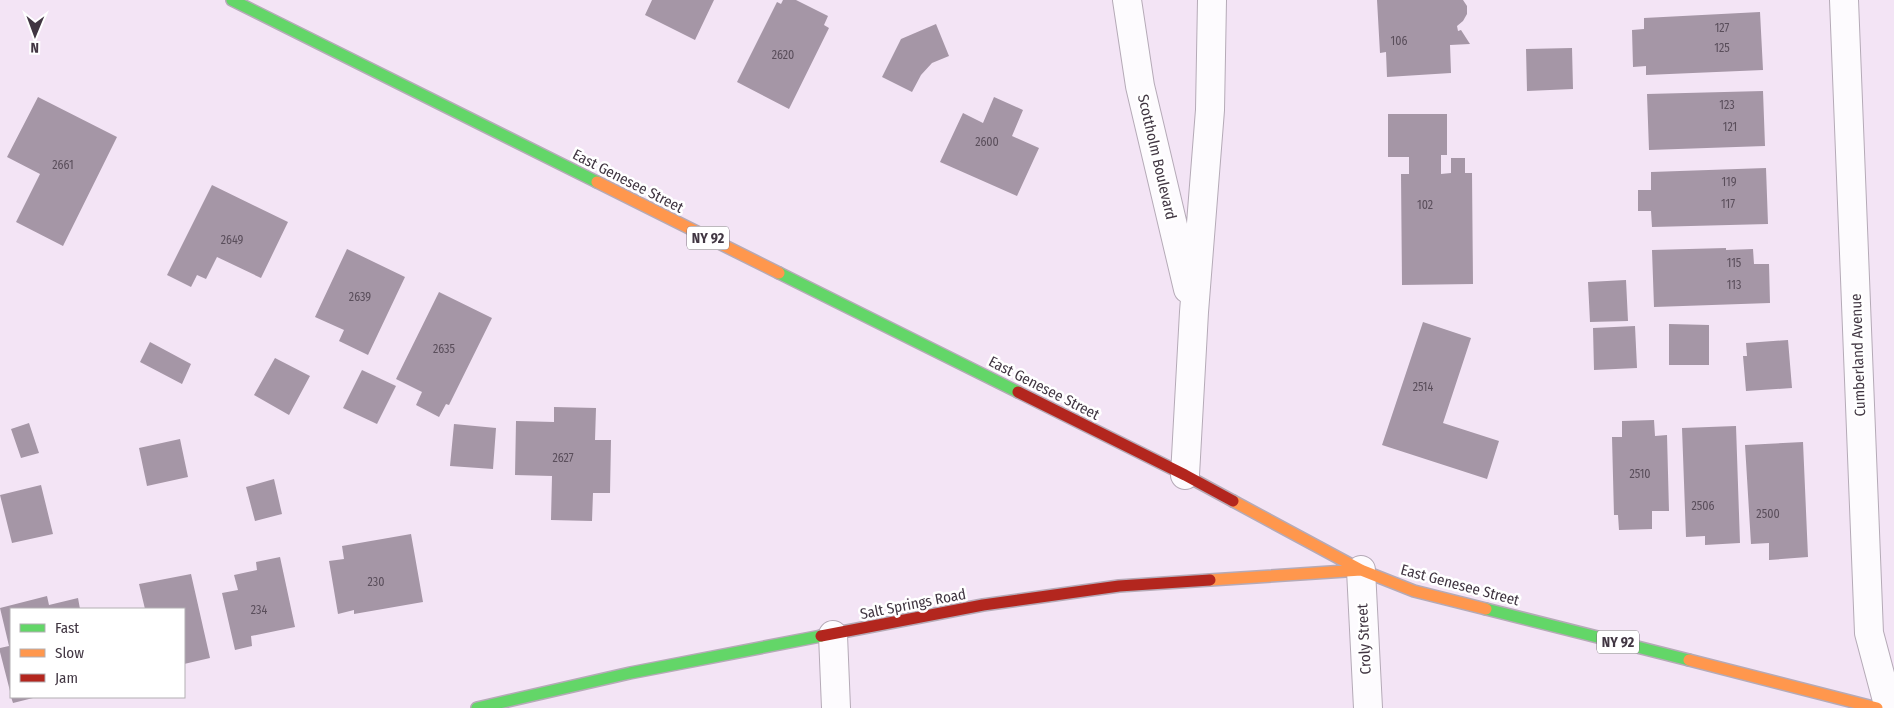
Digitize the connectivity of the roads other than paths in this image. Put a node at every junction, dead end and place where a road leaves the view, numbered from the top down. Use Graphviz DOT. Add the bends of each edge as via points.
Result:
graph roads {
  1 [pos="232,0"];
  2 [pos="1127,0"];
  3 [pos="1212,0"];
  4 [pos="1844,0"];
  5 [pos="1194,312"];
  6 [pos="1185,475"];
  7 [pos="1361,570"];
  8 [pos="833,635"];
  9 [pos="478,708"];
  10 [pos="836,708"];
  11 [pos="1368,708"];
  12 [pos="1877,708"];
  13 [pos="1889,708"];
  1 -- 6 [label="main road, East Genesee Street / NY 92"];
  2 -- 5 [label="street, Scottholm Boulevard" via="1140,86"];
  3 -- 5 [label="street, Scottholm Boulevard" via="1210,110"];
  4 -- 13 [label="street, Cumberland Avenue" via="1869,633"];
  5 -- 6 [label="street, Scottholm Boulevard"];
  6 -- 7 [label="main road, East Genesee Street / NY 92"];
  7 -- 8 [label="main road, Salt Springs Road" via="1119,586 983,605"];
  7 -- 11 [label="street, Croly Street"];
  7 -- 12 [label="main road, East Genesee Street / NY 92" via="1414,591"];
  8 -- 9 [label="main road, Salt Springs Road" via="630,673"];
  8 -- 10 [label="street"];
}
